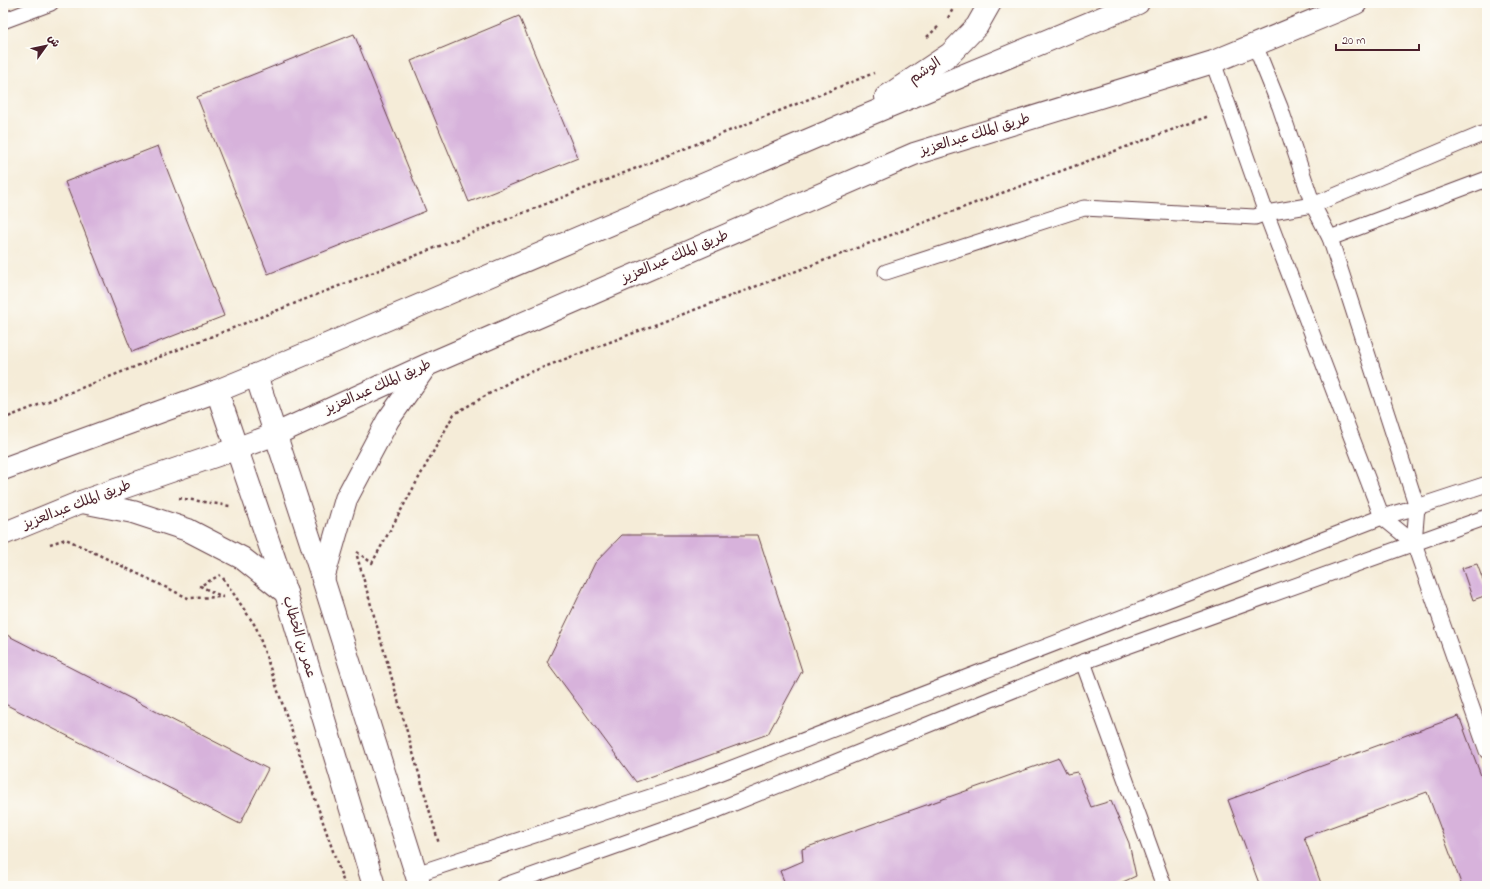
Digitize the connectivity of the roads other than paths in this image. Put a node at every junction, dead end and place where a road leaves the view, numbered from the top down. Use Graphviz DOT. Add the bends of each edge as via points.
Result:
graph roads {
  1 [pos="51,3"];
  2 [pos="990,3"];
  3 [pos="998,3"];
  4 [pos="1138,3"];
  5 [pos="1356,3"];
  6 [pos="3,21"];
  7 [pos="977,26"];
  8 [pos="1255,45"];
  9 [pos="1213,62"];
  10 [pos="846,124"];
  11 [pos="1487,132"];
  12 [pos="1487,179"];
  13 [pos="1313,204"];
  14 [pos="1266,213"];
  15 [pos="1330,238"];
  16 [pos="886,272"];
  17 [pos="427,365"];
  18 [pos="256,375"];
  19 [pos="217,391"];
  20 [pos="276,434"];
  21 [pos="238,448"];
  22 [pos="3,469"];
  23 [pos="1487,484"];
  24 [pos="81,502"];
  25 [pos="1417,508"];
  26 [pos="1382,517"];
  27 [pos="1487,517"];
  28 [pos="3,534"];
  29 [pos="1414,543"];
  30 [pos="323,579"];
  31 [pos="286,593"];
  32 [pos="1082,662"];
  33 [pos="1487,751"];
  34 [pos="418,880"];
  35 [pos="374,886"];
  36 [pos="503,886"];
  37 [pos="1164,886"];
  1 -- 6 [label="lane"];
  2 -- 7 [label="main road, الوشم"];
  3 -- 7 [label="main road"];
  4 -- 10 [label="main road"];
  5 -- 8 [label="main road, طريق الملك عبدالعزيز"];
  7 -- 10 [label="main road, الوشم" via="950,54"];
  8 -- 9 [label="main road, طريق الملك عبدالعزيز"];
  8 -- 13 [label="lane" via="1280,107"];
  9 -- 14 [label="lane"];
  9 -- 17 [label="main road, طريق الملك عبدالعزيز" via="914,154"];
  10 -- 18 [label="main road"];
  11 -- 13 [label="lane"];
  12 -- 15 [label="lane"];
  13 -- 14 [label="lane"];
  13 -- 15 [label="lane"];
  14 -- 16 [label="lane" via="1255,218 1084,208"];
  14 -- 26 [label="lane"];
  15 -- 25 [label="lane"];
  17 -- 20 [label="main road, طريق الملك عبدالعزيز"];
  17 -- 30 [label="main road" via="388,420 346,499"];
  18 -- 19 [label="main road"];
  18 -- 20 [label="main road"];
  19 -- 21 [label="main road, عمر بن الخطاب"];
  19 -- 22 [label="main road"];
  20 -- 21 [label="main road, طريق الملك عبدالعزيز"];
  20 -- 30 [label="main road"];
  21 -- 24 [label="main road, طريق الملك عبدالعزيز"];
  21 -- 31 [label="main road, عمر بن الخطاب"];
  23 -- 25 [label="lane"];
  24 -- 28 [label="main road, طريق الملك عبدالعزيز"];
  24 -- 31 [label="main road" via="133,512 188,530 242,558"];
  25 -- 26 [label="lane"];
  25 -- 29 [label="lane"];
  26 -- 29 [label="lane"];
  26 -- 34 [label="lane" via="696,782 445,865"];
  27 -- 29 [label="lane"];
  29 -- 32 [label="lane"];
  29 -- 33 [label="lane"];
  30 -- 34 [label="main road"];
  31 -- 35 [label="main road, عمر بن الخطاب"];
  32 -- 36 [label="lane" via="712,812"];
  32 -- 37 [label="lane"];
}
